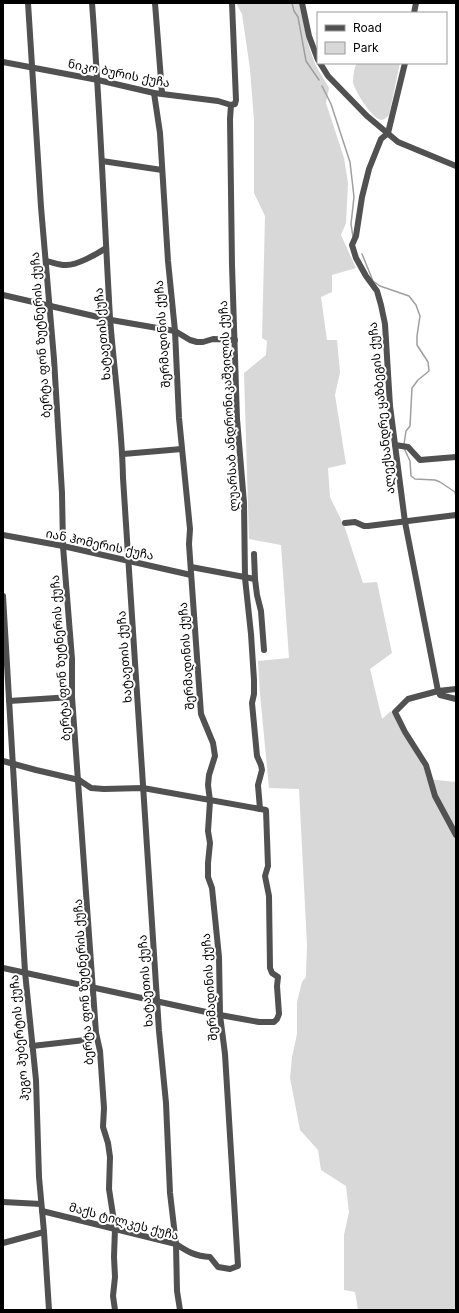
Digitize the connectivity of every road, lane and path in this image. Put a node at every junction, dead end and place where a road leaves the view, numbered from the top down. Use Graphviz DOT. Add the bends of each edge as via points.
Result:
graph roads {
  1 [pos="28,3"];
  2 [pos="92,3"];
  3 [pos="155,3"];
  4 [pos="232,3"];
  5 [pos="302,3"];
  6 [pos="315,43"];
  7 [pos="317,54"];
  8 [pos="3,62"];
  9 [pos="321,64"];
  10 [pos="405,64"];
  11 [pos="32,68"];
  12 [pos="98,80"];
  13 [pos="154,93"];
  14 [pos="162,93"];
  15 [pos="231,105"];
  16 [pos="388,133"];
  17 [pos="102,161"];
  18 [pos="456,166"];
  19 [pos="162,170"];
  20 [pos="106,248"];
  21 [pos="46,261"];
  22 [pos="3,296"];
  23 [pos="50,305"];
  24 [pos="111,320"];
  25 [pos="175,330"];
  26 [pos="234,340"];
  27 [pos="396,445"];
  28 [pos="182,449"];
  29 [pos="123,454"];
  30 [pos="456,457"];
  31 [pos="456,515"];
  32 [pos="405,522"];
  33 [pos="345,523"];
  34 [pos="3,535"];
  35 [pos="64,546"];
  36 [pos="254,554"];
  37 [pos="129,560"];
  38 [pos="191,567"];
  39 [pos="191,575"];
  40 [pos="245,578"];
  41 [pos="255,579"];
  42 [pos="3,596"];
  43 [pos="264,650"];
  44 [pos="456,689"];
  45 [pos="438,691"];
  46 [pos="72,697"];
  47 [pos="456,699"];
  48 [pos="9,701"];
  49 [pos="3,761"];
  50 [pos="13,763"];
  51 [pos="79,780"];
  52 [pos="144,788"];
  53 [pos="210,801"];
  54 [pos="263,809"];
  55 [pos="456,835"];
  56 [pos="3,968"];
  57 [pos="25,972"];
  58 [pos="94,987"];
  59 [pos="157,1001"];
  60 [pos="220,1015"];
  61 [pos="96,1033"];
  62 [pos="32,1046"];
  63 [pos="3,1202"];
  64 [pos="41,1204"];
  65 [pos="42,1211"];
  66 [pos="115,1228"];
  67 [pos="44,1232"];
  68 [pos="3,1242"];
  69 [pos="176,1244"];
  70 [pos="218,1267"];
  71 [pos="50,1310"];
  72 [pos="115,1310"];
  73 [pos="180,1310"];
  1 -- 11 [label="street, ბერტა ფონ ზუტნერის ქუჩა"];
  2 -- 12 [label="street, ხატაეთის ქუჩა"];
  3 -- 14 [label="street"];
  4 -- 15 [label="street, ლუარსაბ ანდრონიკაშვილის ქუჩა" via="236,100"];
  5 -- 6 [label="street"];
  6 -- 7 [label="street"];
  8 -- 11 [label="street, ნიკო ბურის ქუჩა"];
  9 -- 16 [label="street" via="328,76 367,116"];
  10 -- 16 [label="street"];
  11 -- 12 [label="street, ნიკო ბურის ქუჩა"];
  11 -- 21 [label="street, ბერტა ფონ ზუტნერის ქუჩა"];
  12 -- 13 [label="street, ნიკო ბურის ქუჩა"];
  12 -- 17 [label="street, ხატაეთის ქუჩა"];
  13 -- 14 [label="street, ნიკო ბურის ქუჩა"];
  13 -- 19 [label="street, შერმადინის ქუჩა"];
  14 -- 15 [label="street, ნიკო ბურის ქუჩა"];
  15 -- 26 [label="street, ლუარსაბ ანდრონიკაშვილის ქუჩა"];
  16 -- 18 [label="street" via="398,142"];
  16 -- 27 [label="street, ალექსანდრე ყაზბეგის ქუჩა" via="381,139 369,169 352,245 356,258 376,291 381,305"];
  17 -- 19 [label="street"];
  17 -- 20 [label="street, ხატაეთის ქუჩა"];
  19 -- 25 [label="street, შერმადინის ქუჩა"];
  20 -- 21 [label="street" via="95,256 72,265 64,266"];
  20 -- 24 [label="street, ხატაეთის ქუჩა"];
  21 -- 23 [label="street, ბერტა ფონ ზუტნერის ქუჩა"];
  22 -- 23 [label="street"];
  23 -- 24 [label="street"];
  23 -- 35 [label="street, ბერტა ფონ ზუტნერის ქუჩა"];
  24 -- 25 [label="street"];
  24 -- 29 [label="street, ხატაეთის ქუჩა"];
  25 -- 26 [label="street" via="198,342 214,339"];
  25 -- 28 [label="street, შერმადინის ქუჩა"];
  26 -- 40 [label="street, ლუარსაბ ანდრონიკაშვილის ქუჩა" via="244,503"];
  27 -- 30 [label="street" via="408,447 420,460"];
  27 -- 32 [label="street, ალექსანდრე ყაზბეგის ქუჩა"];
  28 -- 29 [label="street"];
  28 -- 38 [label="street, შერმადინის ქუჩა"];
  29 -- 37 [label="street, ხატაეთის ქუჩა"];
  31 -- 32 [label="street"];
  32 -- 33 [label="street" via="368,526 355,522"];
  32 -- 45 [label="street, ალექსანდრე ყაზბეგის ქუჩა"];
  34 -- 35 [label="street, იან ჰომერის ქუჩა"];
  35 -- 37 [label="street, იან ჰომერის ქუჩა"];
  35 -- 46 [label="street, ბერტა ფონ ზუტნერის ქუჩა" via="72,659"];
  36 -- 41 [label="street"];
  37 -- 39 [label="street, იან ჰომერის ქუჩა"];
  37 -- 52 [label="street, ხატაეთის ქუჩა"];
  38 -- 39 [label="street, შერმადინის ქუჩა"];
  38 -- 40 [label="street"];
  39 -- 53 [label="street, შერმადინის ქუჩა" via="201,714 213,742 214,756 208,785"];
  40 -- 41 [label="street"];
  40 -- 54 [label="street, ლუარსაბ ანდრონიკაშვილის ქუჩა" via="251,634 253,725 257,756 262,770 258,785"];
  41 -- 43 [label="street"];
  42 -- 48 [label="street, ჰუგო ჰუბერტის ქუჩა"];
  44 -- 45 [label="street"];
  45 -- 47 [label="street" via="440,695"];
  45 -- 55 [label="street" via="408,699 395,712 426,765 435,796"];
  46 -- 48 [label="street"];
  46 -- 51 [label="street, ბერტა ფონ ზუტნერის ქუჩა"];
  48 -- 50 [label="street, ჰუგო ჰუბერტის ქუჩა"];
  49 -- 50 [label="street"];
  50 -- 51 [label="street"];
  50 -- 57 [label="street, ჰუგო ჰუბერტის ქუჩა"];
  51 -- 52 [label="street" via="90,788 104,790"];
  51 -- 58 [label="street, ბერტა ფონ ზუტნერის ქუჩა"];
  52 -- 53 [label="street"];
  52 -- 59 [label="street, ხატაეთის ქუჩა"];
  53 -- 54 [label="street"];
  53 -- 60 [label="street, შერმადინის ქუჩა" via="208,877 212,888 219,957"];
  54 -- 60 [label="street, ლუარსაბ ანდრონიკაშვილის ქუჩა" via="268,866 265,876 269,896 270,968 278,977 279,1014 274,1022"];
  56 -- 57 [label="street"];
  57 -- 58 [label="street"];
  57 -- 62 [label="street, ჰუგო ჰუბერტის ქუჩა"];
  58 -- 59 [label="street"];
  58 -- 61 [label="street, ბერტა ფონ ზუტნერის ქუჩა"];
  59 -- 60 [label="street"];
  59 -- 69 [label="street, ხატაეთის ქუჩა" via="166,1103 170,1193"];
  60 -- 70 [label="street, შერმადინის ქუჩა" via="225,1054 238,1266 230,1269"];
  61 -- 62 [label="street" via="85,1040"];
  61 -- 66 [label="street, ბერტა ფონ ზუტნერის ქუჩა" via="100,1051 103,1127 110,1157 108,1189"];
  62 -- 64 [label="street, ჰუგო ჰუბერტის ქუჩა" via="36,1080"];
  63 -- 64 [label="street"];
  64 -- 65 [label="street, ჰუგო ჰუბერტის ქუჩა"];
  65 -- 66 [label="street, მაქს ტილკეს ქუჩა"];
  65 -- 67 [label="street, ჰუგო ჰუბერტის ქუჩა"];
  66 -- 69 [label="street, მაქს ტილკეს ქუჩა"];
  66 -- 72 [label="street, ბერტა ფონ ზუტნერის ქუჩა"];
  67 -- 68 [label="street"];
  67 -- 71 [label="street, ჰუგო ჰუბერტის ქუჩა"];
  69 -- 70 [label="street, მაქს ტილკეს ქუჩა" via="197,1256 210,1257"];
  69 -- 73 [label="street, ხატაეთის ქუჩა"];
}
